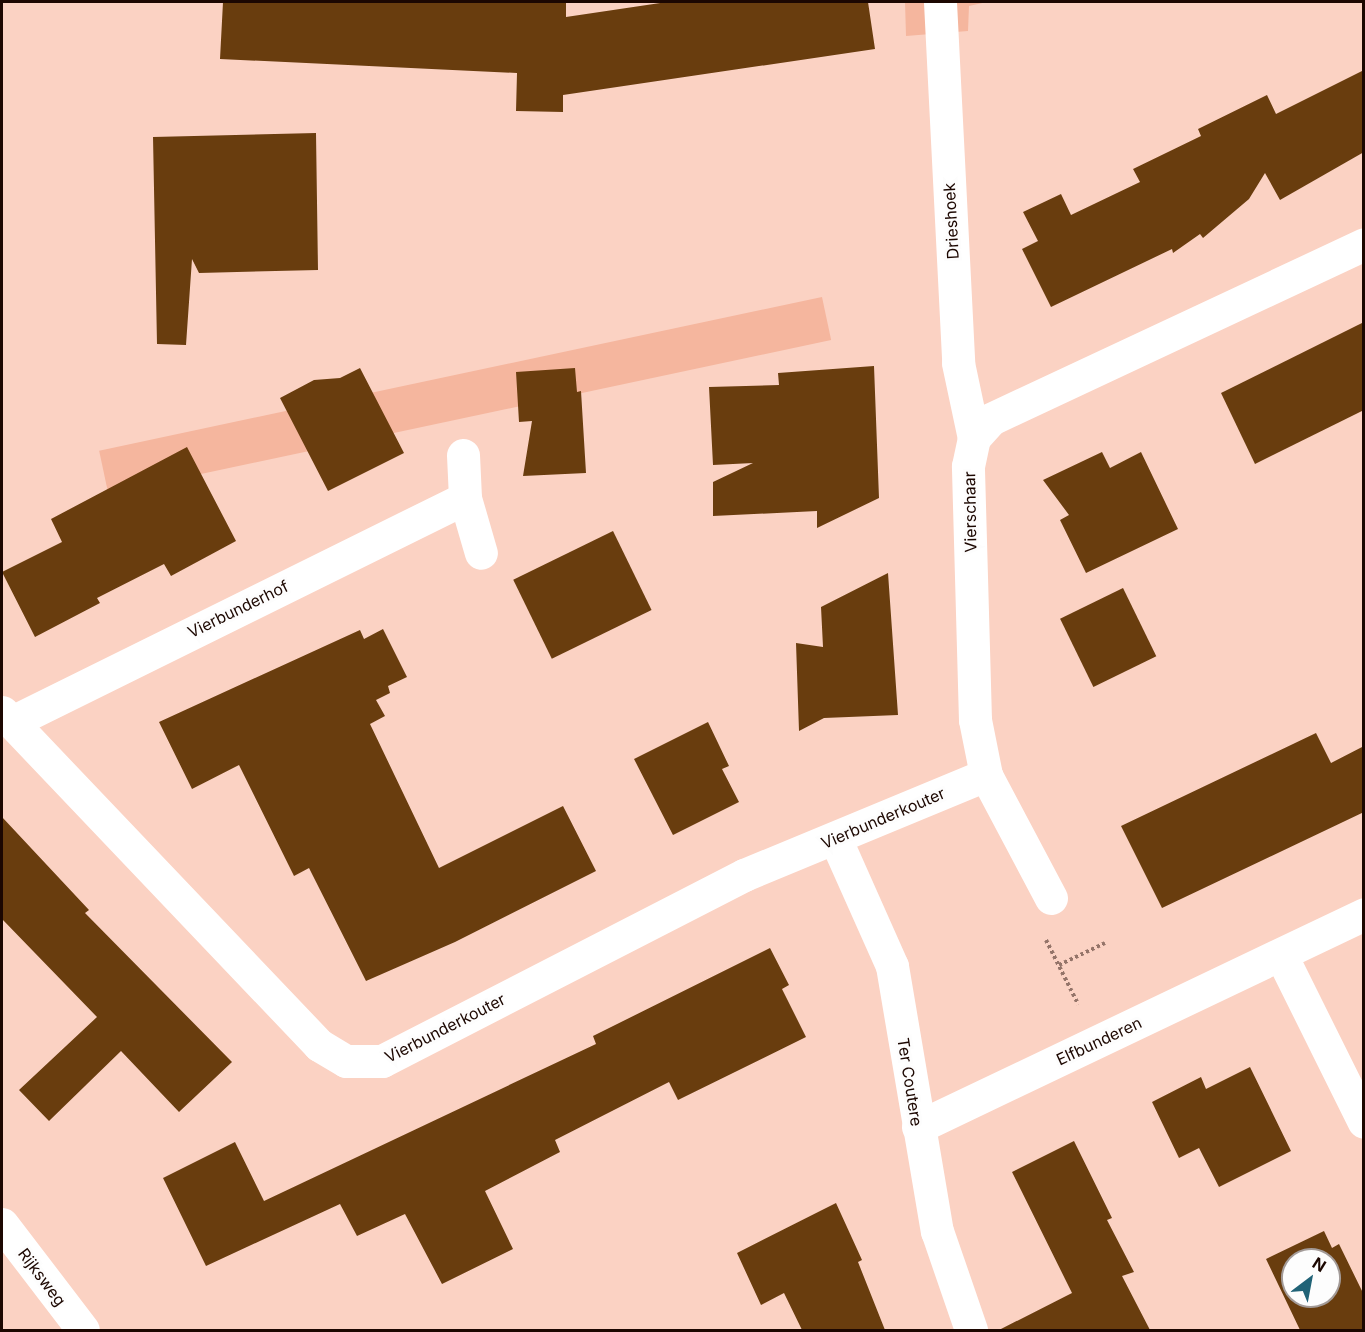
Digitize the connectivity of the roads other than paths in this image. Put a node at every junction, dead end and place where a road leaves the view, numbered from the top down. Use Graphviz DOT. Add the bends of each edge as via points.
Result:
graph roads {
  1 [pos="940,2"];
  2 [pos="1364,244"];
  3 [pos="974,438"];
  4 [pos="463,455"];
  5 [pos="465,498"];
  6 [pos="481,553"];
  7 [pos="7,717"];
  8 [pos="986,775"];
  9 [pos="835,838"];
  10 [pos="1051,898"];
  11 [pos="1364,914"];
  12 [pos="1281,955"];
  13 [pos="1364,1122"];
  14 [pos="918,1127"];
  15 [pos="2,1224"];
  16 [pos="83,1330"];
  17 [pos="971,1330"];
  1 -- 3 [label="street, Drieshoek" via="958,363"];
  2 -- 3 [label="street" via="991,419"];
  3 -- 8 [label="street, Vierschaar" via="968,466 975,720"];
  4 -- 5 [label="street"];
  5 -- 6 [label="street"];
  5 -- 7 [label="street, Vierbunderhof"];
  7 -- 9 [label="street, Vierbunderkouter" via="319,1045 346,1061 382,1061 744,875"];
  8 -- 9 [label="street, Vierbunderkouter"];
  8 -- 10 [label="street, Vierschaar"];
  9 -- 14 [label="street, Ter Coutere" via="892,966"];
  11 -- 12 [label="street, Elfbunderen"];
  12 -- 13 [label="street"];
  12 -- 14 [label="street, Elfbunderen"];
  14 -- 17 [label="street, Ter Coutere" via="937,1231"];
  15 -- 16 [label="street, Rijksweg"];
}
